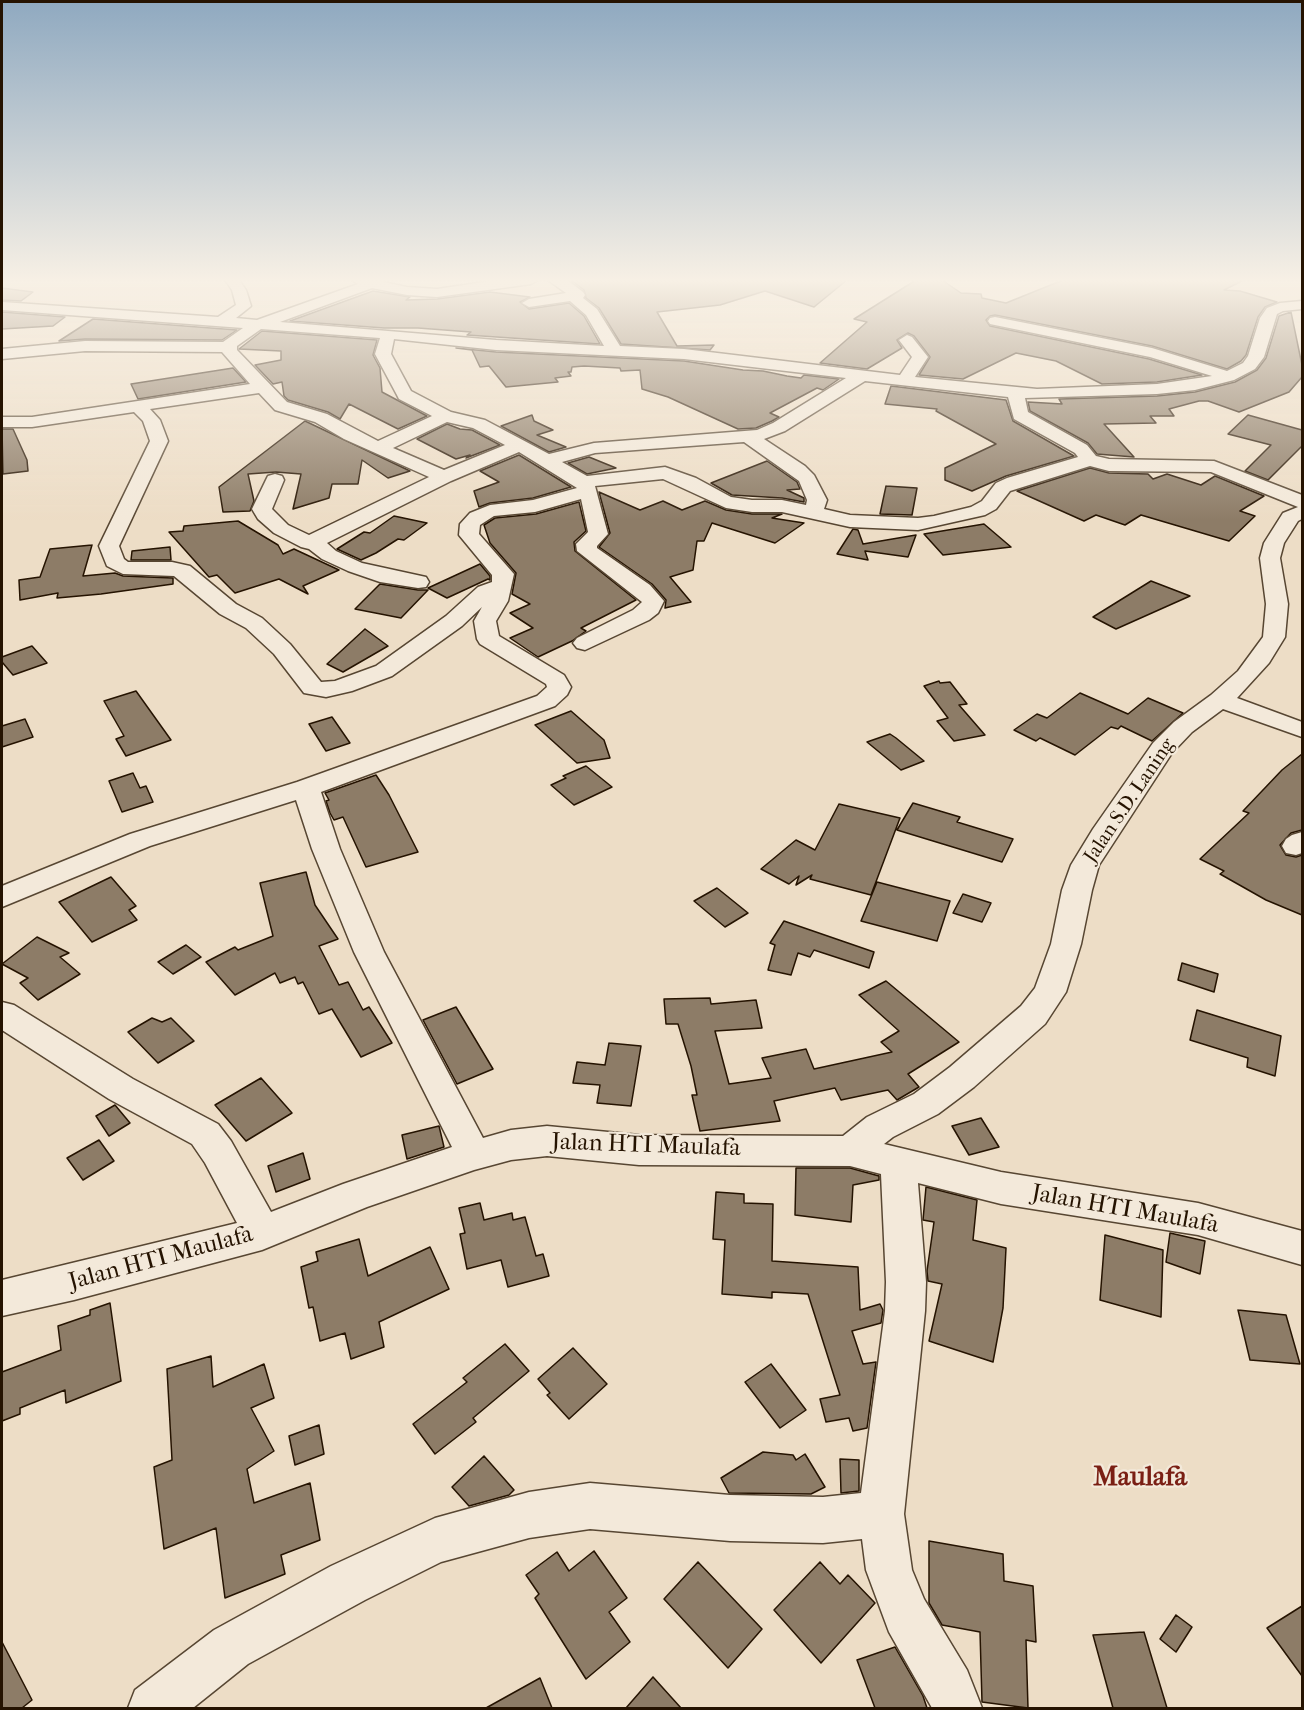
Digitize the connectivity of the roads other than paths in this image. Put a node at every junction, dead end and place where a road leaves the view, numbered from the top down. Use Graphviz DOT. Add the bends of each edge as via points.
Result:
graph roads {
  1 [pos="236,360"];
  2 [pos="386,360"];
  3 [pos="732,360"];
  4 [pos="918,360"];
  5 [pos="1176,360"];
  6 [pos="1254,360"];
  7 [pos="861,376"];
  8 [pos="1228,377"];
  9 [pos="905,380"];
  10 [pos="263,387"];
  11 [pos="1015,393"];
  12 [pos="139,407"];
  13 [pos="445,416"];
  14 [pos="2,422"];
  15 [pos="749,437"];
  16 [pos="519,445"];
  17 [pos="378,448"];
  18 [pos="548,460"];
  19 [pos="1089,460"];
  20 [pos="444,477"];
  21 [pos="275,480"];
  22 [pos="585,486"];
  23 [pos="1302,502"];
  24 [pos="1302,512"];
  25 [pos="813,514"];
  26 [pos="313,542"];
  27 [pos="418,582"];
  28 [pos="502,586"];
  29 [pos="585,643"];
  30 [pos="1220,700"];
  31 [pos="1302,730"];
  32 [pos="306,788"];
  33 [pos="2,897"];
  34 [pos="2,1014"];
  35 [pos="850,1151"];
  36 [pos="474,1155"];
  37 [pos="900,1162"];
  38 [pos="262,1233"];
  39 [pos="1302,1248"];
  40 [pos="2,1298"];
  41 [pos="881,1514"];
  42 [pos="153,1708"];
  43 [pos="957,1708"];
  1 -- 10 [label="street"];
  2 -- 13 [label="street" via="405,394"];
  3 -- 7 [label="street"];
  4 -- 9 [label="street"];
  5 -- 8 [label="street"];
  6 -- 8 [label="street"];
  7 -- 9 [label="street"];
  7 -- 15 [label="street" via="779,427"];
  8 -- 11 [label="street" via="1157,389"];
  9 -- 11 [label="street"];
  10 -- 12 [label="street"];
  10 -- 17 [label="street" via="286,409 321,418"];
  11 -- 19 [label="street" via="1020,415 1081,449"];
  12 -- 14 [label="street" via="25,423"];
  12 -- 28 [label="street" via="151,420 159,441 109,546 114,562 123,568 182,571 228,609 254,623 282,649 313,688 343,686 384,671 454,621 486,592"];
  13 -- 16 [label="street" via="479,424"];
  13 -- 17 [label="street"];
  15 -- 18 [label="street" via="604,447"];
  15 -- 25 [label="street" via="807,479 817,500"];
  16 -- 18 [label="street"];
  16 -- 20 [label="street"];
  17 -- 20 [label="street"];
  18 -- 22 [label="street"];
  19 -- 23 [label="street" via="1109,465 1215,467"];
  19 -- 25 [label="street" via="1014,482 1003,487 989,505 951,519 918,524 850,521"];
  20 -- 26 [label="street"];
  21 -- 26 [label="street" via="262,508 265,515 280,530"];
  22 -- 25 [label="street" via="665,473 726,502 782,506"];
  22 -- 28 [label="street" via="535,506 490,511 470,525 469,535 503,574"];
  22 -- 29 [label="street" via="598,534 586,544 587,550 653,601 641,615"];
  24 -- 30 [label="street, Jalan S.D. Laning" via="1290,517 1270,558 1277,604 1274,637 1246,676"];
  26 -- 27 [label="street" via="355,567 388,578"];
  28 -- 32 [label="street" via="485,621 488,639 556,680 559,687 555,695 525,710"];
  30 -- 31 [label="street"];
  30 -- 35 [label="street, Jalan S.D. Laning" via="1162,748 1085,865 1058,973 1034,1015 926,1104 880,1127"];
  32 -- 33 [label="street" via="140,840"];
  32 -- 36 [label="street" via="326,849 369,952"];
  34 -- 38 [label="street" via="121,1089 205,1134"];
  35 -- 36 [label="street, Jalan HTI Maulafa" via="639,1150 547,1141"];
  35 -- 37 [label="street, Jalan HTI Maulafa"];
  36 -- 38 [label="street, Jalan HTI Maulafa" via="356,1195"];
  37 -- 39 [label="street, Jalan HTI Maulafa" via="1021,1192 1198,1219"];
  37 -- 41 [label="street" via="905,1311"];
  38 -- 40 [label="street, Jalan HTI Maulafa"];
  41 -- 42 [label="street" via="823,1520 730,1518 590,1506 529,1515 435,1541 348,1583 231,1647"];
  41 -- 43 [label="street" via="889,1570 903,1606"];
}
